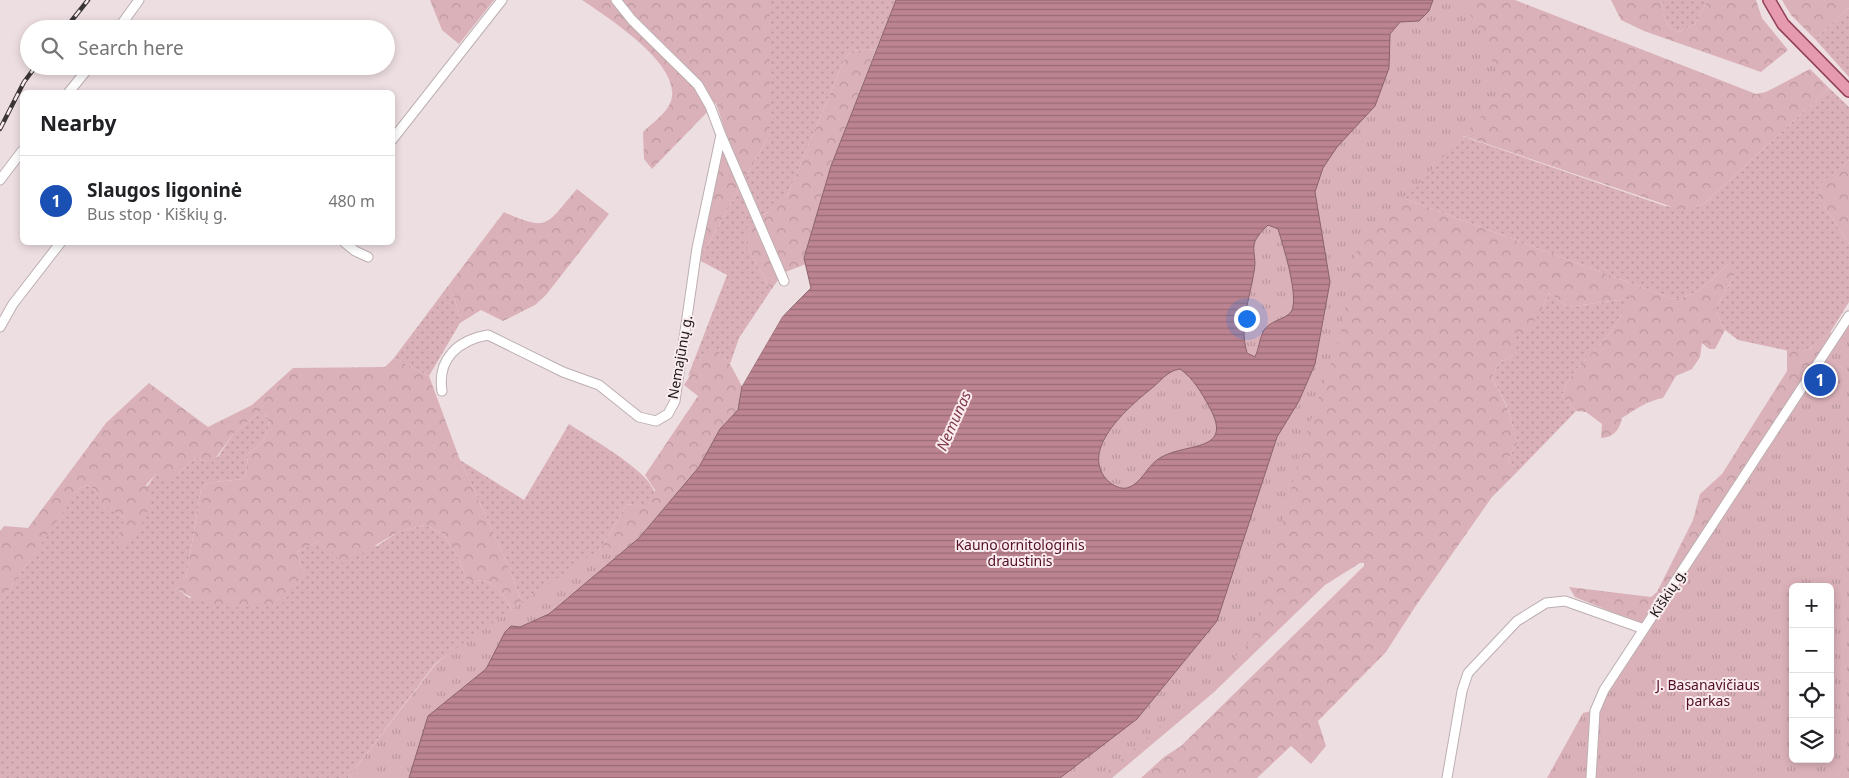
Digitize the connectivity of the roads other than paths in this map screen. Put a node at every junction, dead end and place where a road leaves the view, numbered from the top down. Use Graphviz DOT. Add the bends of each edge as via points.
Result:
graph roads {
  1 [pos="139,0"];
  2 [pos="502,0"];
  3 [pos="616,0"];
  4 [pos="1769,0"];
  5 [pos="125,20"];
  6 [pos="83,75"];
  7 [pos="71,90"];
  8 [pos="1849,91"];
  9 [pos="721,134"];
  10 [pos="395,136"];
  11 [pos="20,155"];
  12 [pos="0,180"];
  13 [pos="59,245"];
  14 [pos="349,245"];
  15 [pos="368,257"];
  16 [pos="784,280"];
  17 [pos="1849,316"];
  18 [pos="0,327"];
  19 [pos="442,392"];
  20 [pos="1644,629"];
  21 [pos="1447,778"];
  22 [pos="1591,778"];
  1 -- 5 [label="street"];
  2 -- 10 [label="street"];
  3 -- 9 [label="street" via="698,85"];
  4 -- 8 [label="main road" via="1783,24"];
  6 -- 7 [label="street"];
  9 -- 16 [label="street"];
  9 -- 19 [label="street, Nemajūnų g." via="697,248 675,401 668,414 656,421 639,417 599,385 563,372 488,335 462,343 452,352 440,379"];
  11 -- 12 [label="street"];
  13 -- 18 [label="street" via="13,304"];
  14 -- 15 [label="street"];
  17 -- 20 [label="street, Kiškių g."];
  20 -- 21 [label="street, Kiškių g." via="1565,601 1546,603 1517,621 1468,673"];
  20 -- 22 [label="street" via="1598,700"];
}
